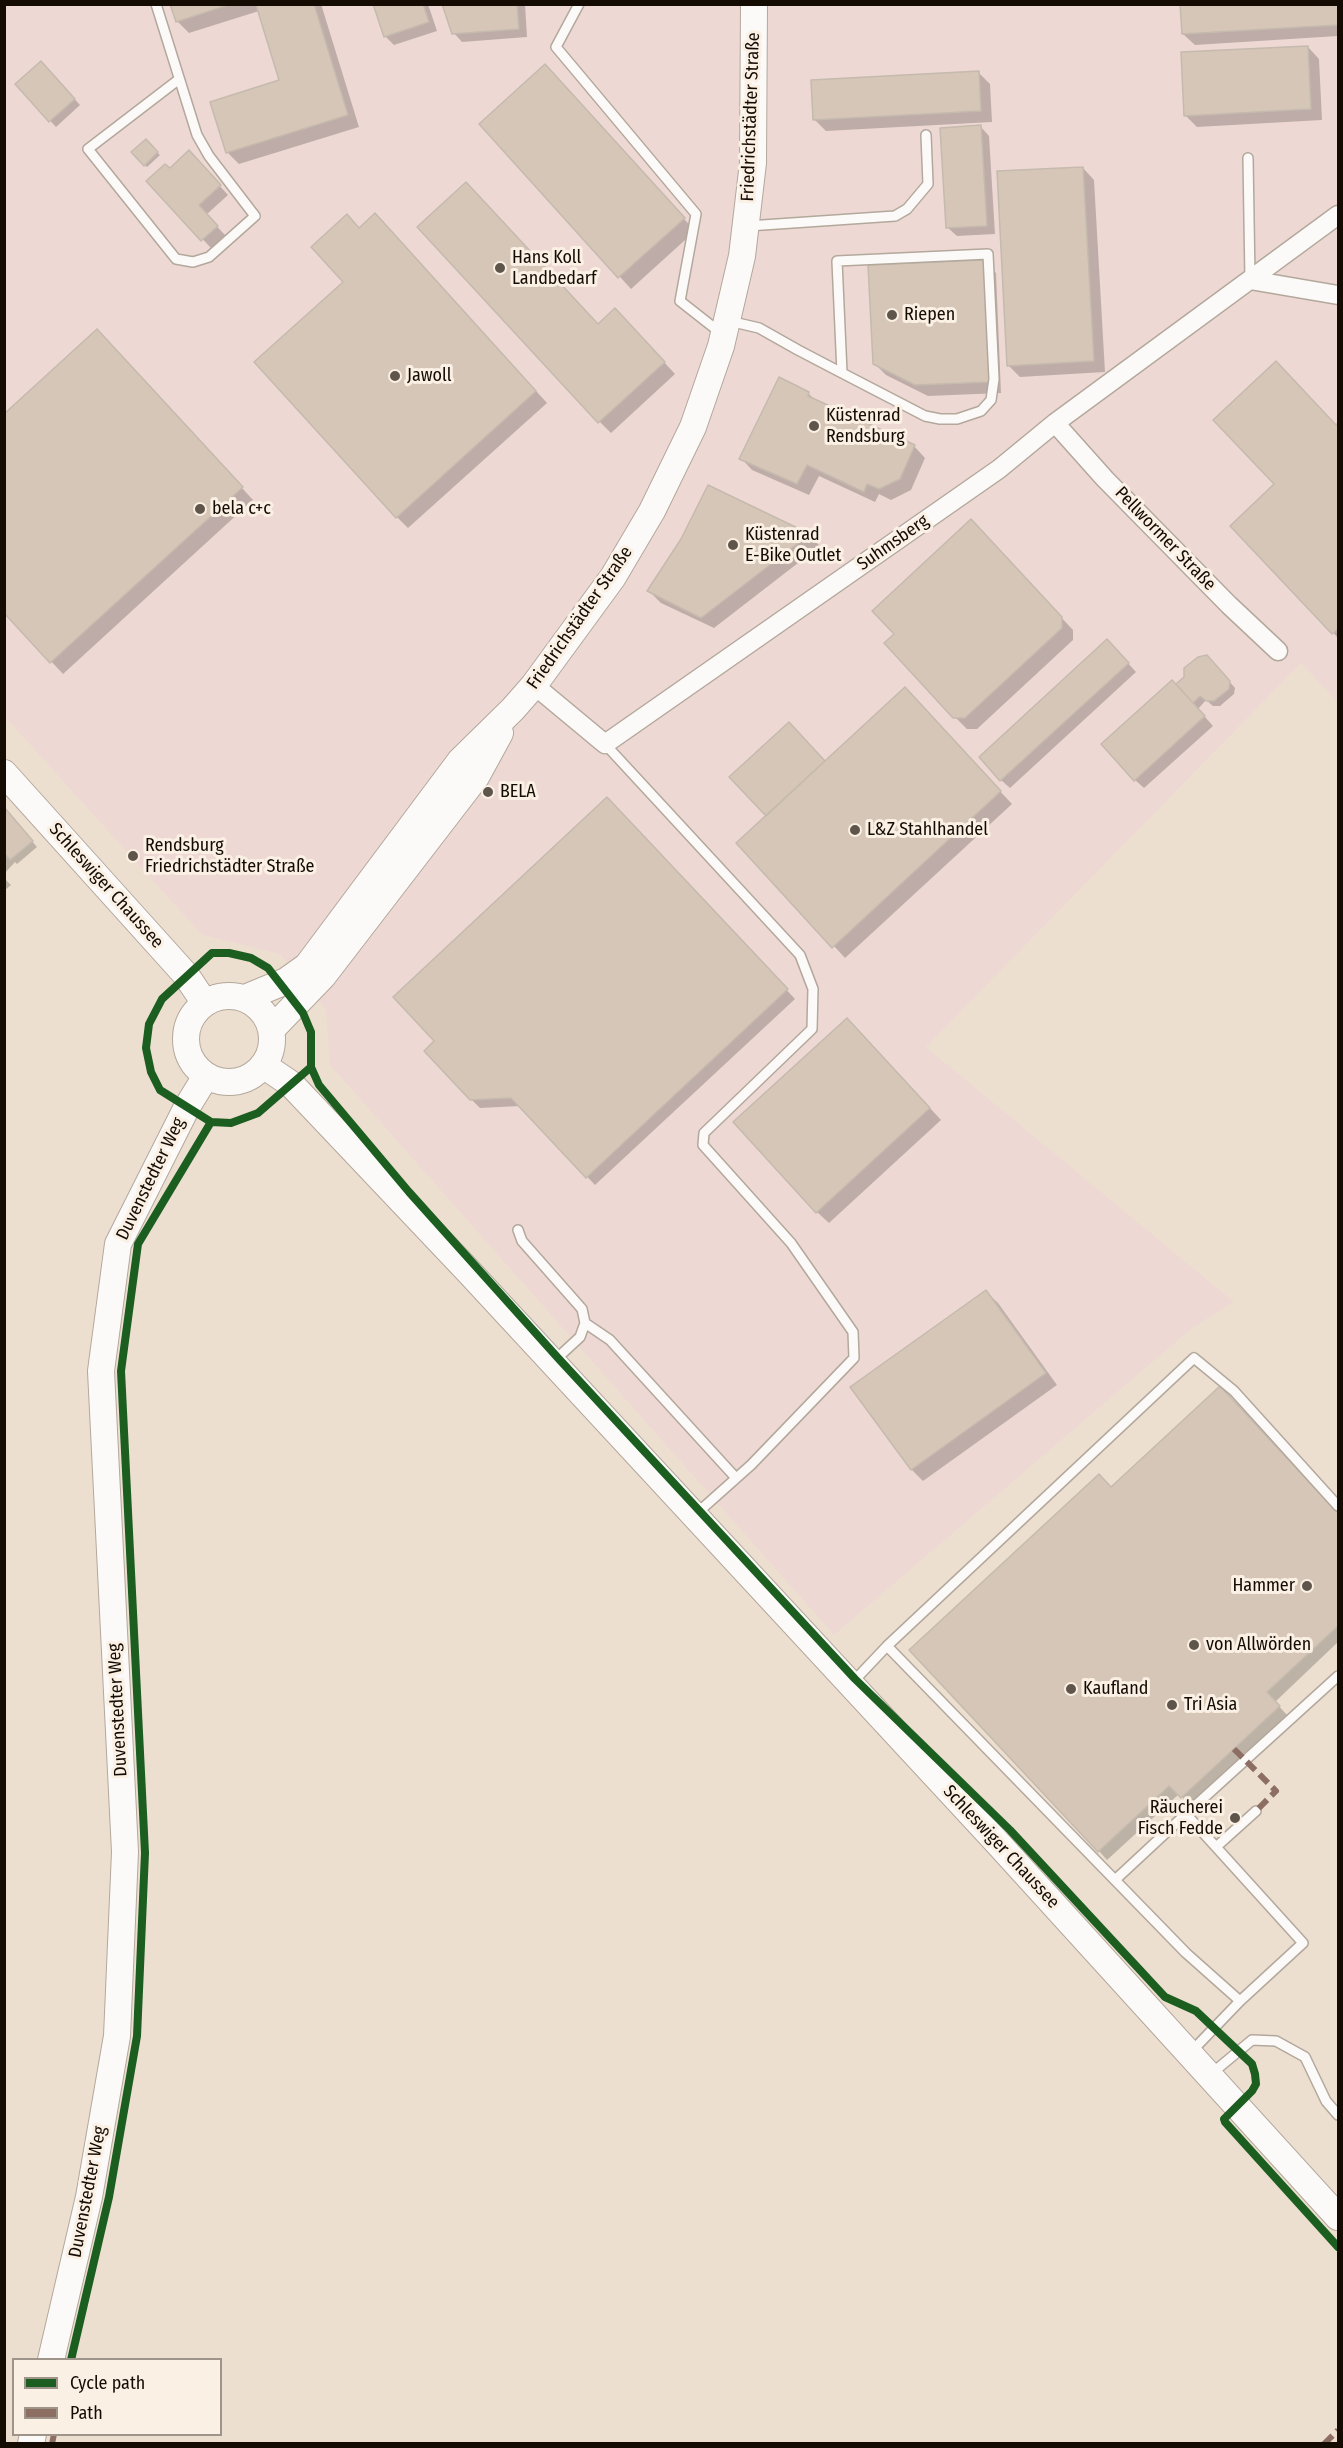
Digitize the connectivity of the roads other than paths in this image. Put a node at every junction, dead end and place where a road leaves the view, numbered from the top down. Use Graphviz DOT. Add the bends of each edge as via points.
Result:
graph roads {
  1 [pos="156,4"];
  2 [pos="579,4"];
  3 [pos="754,4"];
  4 [pos="178,80"];
  5 [pos="926,135"];
  6 [pos="1248,158"];
  7 [pos="1338,215"];
  8 [pos="746,226"];
  9 [pos="1250,280"];
  10 [pos="1338,295"];
  11 [pos="725,328"];
  12 [pos="842,373"];
  13 [pos="1055,423"];
  14 [pos="1278,651"];
  15 [pos="534,685"];
  16 [pos="513,709"];
  17 [pos="605,744"];
  18 [pos="4,773"];
  19 [pos="245,998"];
  20 [pos="204,1002"];
  21 [pos="271,1030"];
  22 [pos="263,1065"];
  23 [pos="206,1076"];
  24 [pos="518,1230"];
  25 [pos="585,1323"];
  26 [pos="552,1362"];
  27 [pos="736,1478"];
  28 [pos="1338,1506"];
  29 [pos="694,1515"];
  30 [pos="887,1646"];
  31 [pos="1338,1676"];
  32 [pos="851,1684"];
  33 [pos="1256,1811"];
  34 [pos="1186,1814"];
  35 [pos="1216,1847"];
  36 [pos="1115,1880"];
  37 [pos="1240,2001"];
  38 [pos="1189,2054"];
  39 [pos="1209,2076"];
  40 [pos="1338,2115"];
  41 [pos="1338,2217"];
  42 [pos="51,2358"];
  1 -- 4 [label="lane"];
  2 -- 11 [label="lane" via="556,47 696,214 680,301"];
  3 -- 8 [label="street, Friedrichstädter Straße" via="753,163"];
  4 -- 4 [label="lane" via="197,135 255,216 209,257 193,262 176,259 88,149"];
  5 -- 8 [label="lane" via="928,184 907,209 895,216"];
  6 -- 9 [label="lane"];
  7 -- 9 [label="street, Suhmsberg"];
  8 -- 11 [label="street, Friedrichstädter Straße"];
  9 -- 10 [label="street"];
  9 -- 13 [label="street, Suhmsberg"];
  11 -- 12 [label="lane" via="759,328"];
  11 -- 15 [label="street, Friedrichstädter Straße" via="693,427 652,511 613,577"];
  12 -- 12 [label="lane" via="925,416 957,419 981,411 992,400 994,379 988,254 837,261"];
  13 -- 14 [label="street, Pellwormer Straße"];
  13 -- 17 [label="street, Suhmsberg" via="999,469"];
  15 -- 16 [label="street, Friedrichstädter Straße"];
  15 -- 17 [label="street"];
  16 -- 19 [label="street, Friedrichstädter Straße" via="460,761 307,966 286,981"];
  16 -- 21 [label="street, Friedrichstädter Straße" via="476,777 323,976"];
  17 -- 27 [label="lane" via="800,955 813,989 812,1029 704,1133 704,1145 790,1243 853,1332 854,1358"];
  18 -- 20 [label="street, Schleswiger Chaussee" via="186,975"];
  19 -- 20 [label="street" via="221,996"];
  19 -- 21 [label="street" via="264,1013"];
  20 -- 23 [label="street" via="191,1017 185,1043 195,1066"];
  21 -- 22 [label="street" via="270,1051"];
  22 -- 23 [label="street" via="239,1081"];
  22 -- 26 [label="street, Schleswiger Chaussee" via="291,1083"];
  23 -- 42 [label="street, Duvenstedter Weg" via="118,1244 101,1371 125,1852 117,2036 89,2196"];
  24 -- 25 [label="lane" via="522,1241 582,1309"];
  25 -- 26 [label="lane" via="580,1337"];
  25 -- 27 [label="lane" via="610,1340"];
  26 -- 29 [label="street, Schleswiger Chaussee"];
  27 -- 29 [label="lane"];
  28 -- 30 [label="lane" via="1234,1391 1194,1358"];
  29 -- 32 [label="street, Schleswiger Chaussee"];
  30 -- 32 [label="lane"];
  30 -- 36 [label="lane"];
  31 -- 34 [label="lane"];
  32 -- 38 [label="street, Schleswiger Chaussee"];
  33 -- 35 [label="lane"];
  34 -- 35 [label="lane"];
  34 -- 36 [label="lane"];
  35 -- 37 [label="lane" via="1304,1942"];
  36 -- 37 [label="lane" via="1186,1953"];
  37 -- 38 [label="lane"];
  38 -- 39 [label="street, Schleswiger Chaussee"];
  39 -- 40 [label="lane" via="1252,2040 1276,2041 1305,2057 1326,2101"];
  39 -- 41 [label="street, Schleswiger Chaussee"];
}
